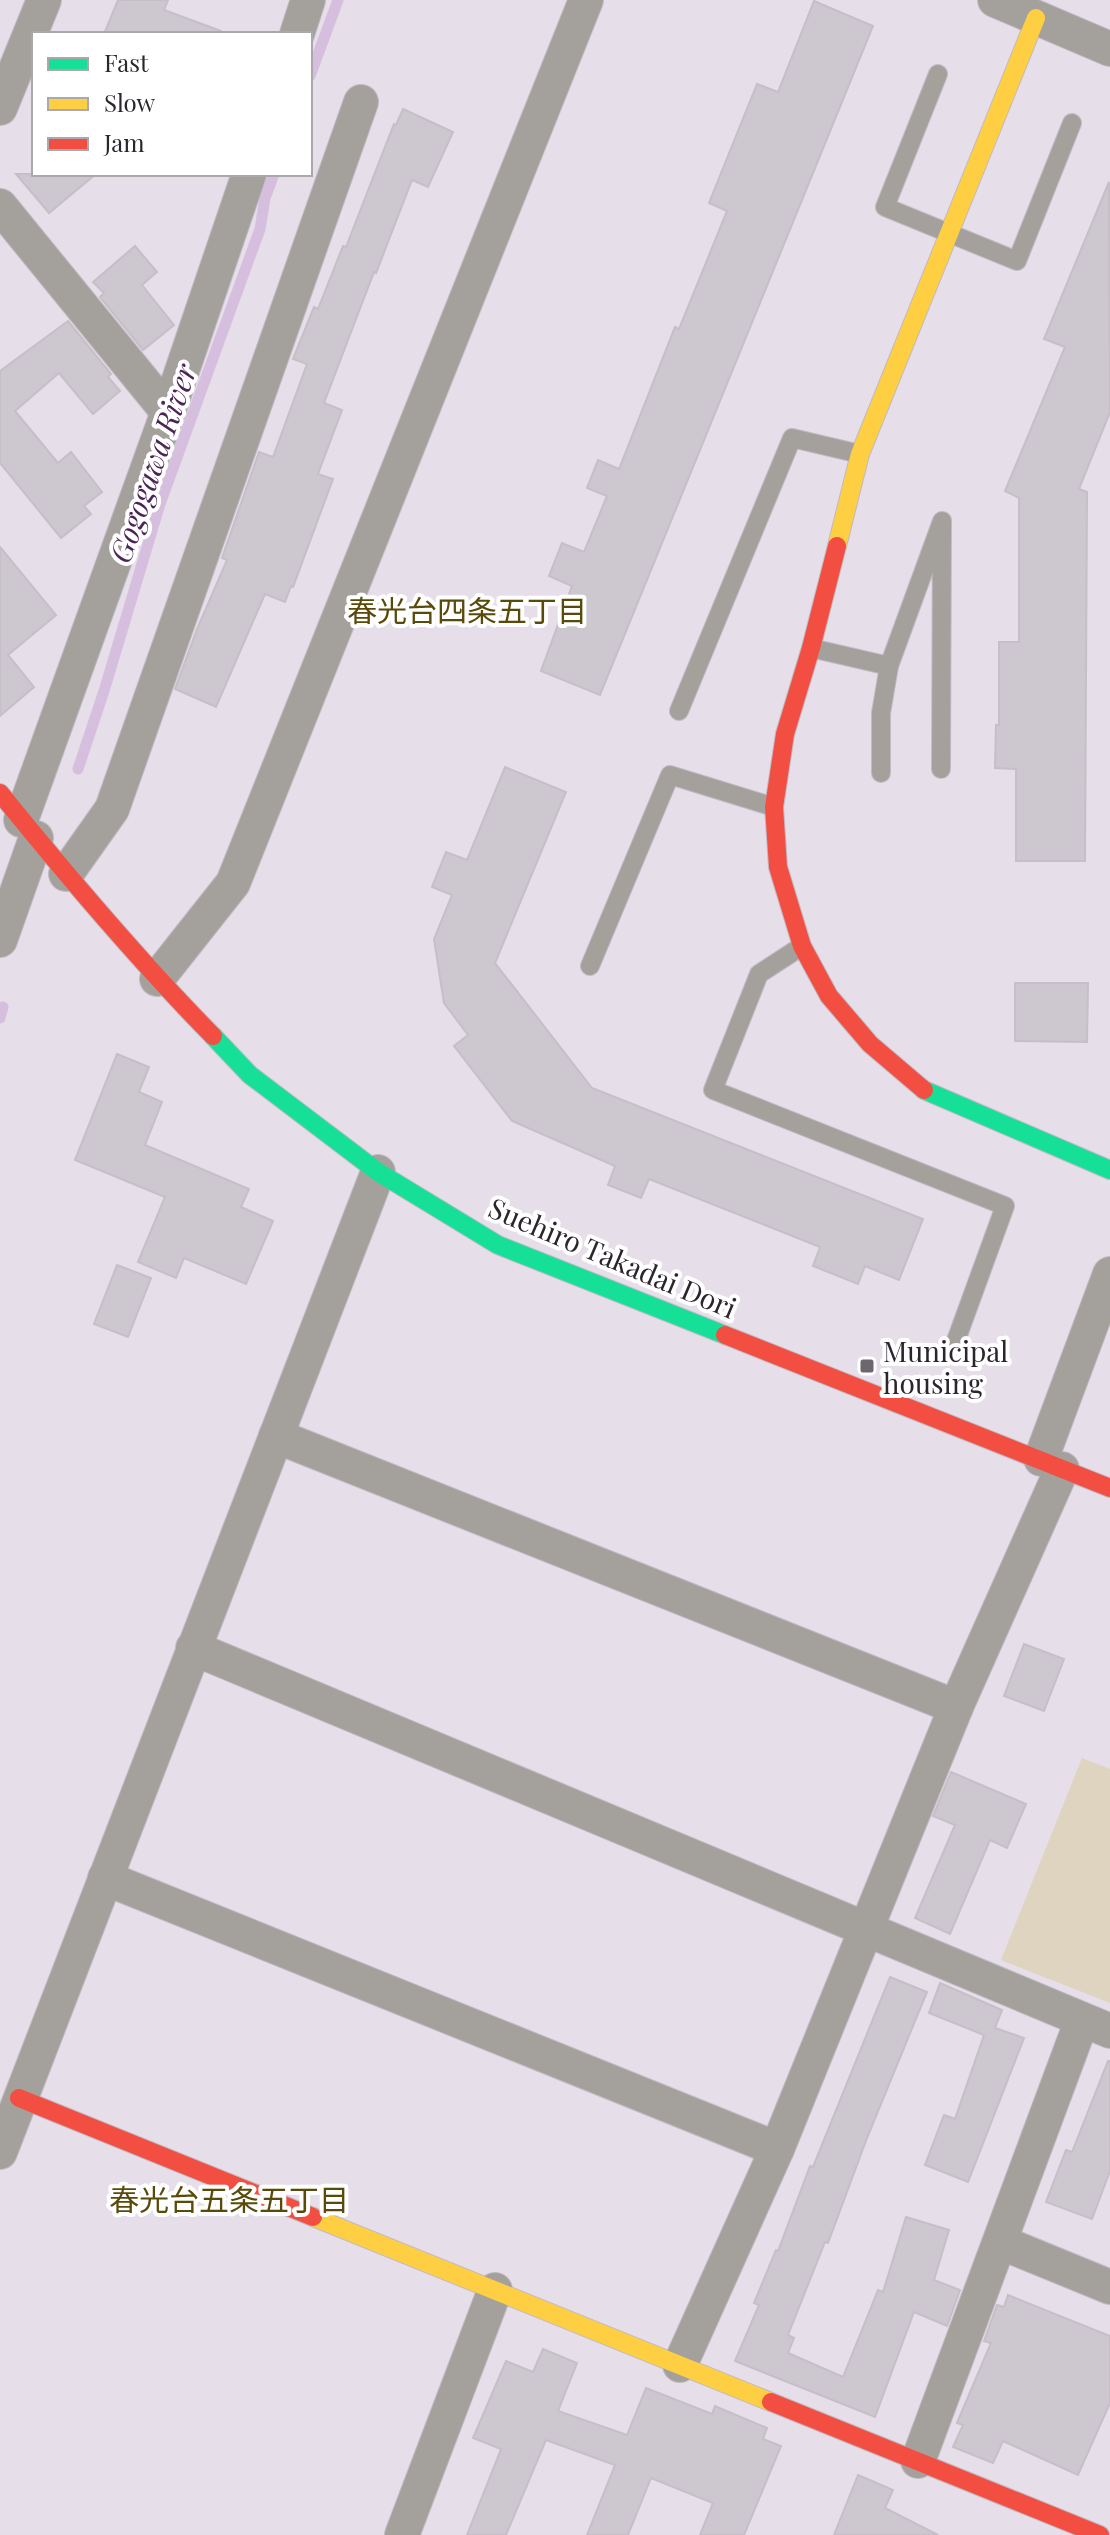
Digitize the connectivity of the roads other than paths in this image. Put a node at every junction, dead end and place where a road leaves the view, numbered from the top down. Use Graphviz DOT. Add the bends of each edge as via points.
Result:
graph roads {
  1 [pos="44,0"];
  2 [pos="308,0"];
  3 [pos="586,0"];
  4 [pos="995,0"];
  5 [pos="1036,18"];
  6 [pos="298,32"];
  7 [pos="1110,49"];
  8 [pos="938,74"];
  9 [pos="361,102"];
  10 [pos="0,108"];
  11 [pos="1072,123"];
  12 [pos="248,176"];
  13 [pos="0,206"];
  14 [pos="949,233"];
  15 [pos="168,412"];
  16 [pos="860,454"];
  17 [pos="811,648"];
  18 [pos="889,666"];
  19 [pos="679,711"];
  20 [pos="941,769"];
  21 [pos="881,773"];
  22 [pos="0,793"];
  23 [pos="774,807"];
  24 [pos="28,829"];
  25 [pos="66,874"];
  26 [pos="0,940"];
  27 [pos="802,946"];
  28 [pos="590,966"];
  29 [pos="157,979"];
  30 [pos="1110,1170"];
  31 [pos="378,1172"];
  32 [pos="1110,1274"];
  33 [pos="954,1346"];
  34 [pos="276,1436"];
  35 [pos="1052,1464"];
  36 [pos="1110,1488"];
  37 [pos="193,1648"];
  38 [pos="956,1707"];
  39 [pos="105,1878"];
  40 [pos="866,1930"];
  41 [pos="1096,2026"];
  42 [pos="19,2098"];
  43 [pos="777,2149"];
  44 [pos="0,2152"];
  45 [pos="1000,2242"];
  46 [pos="1110,2287"];
  47 [pos="495,2290"];
  48 [pos="680,2365"];
  49 [pos="918,2461"];
  50 [pos="402,2535"];
  51 [pos="1100,2535"];
  1 -- 10 [label="street"];
  2 -- 6 [label="street"];
  3 -- 29 [label="street" via="233,883"];
  4 -- 5 [label="street"];
  5 -- 7 [label="street"];
  5 -- 14 [label="street"];
  8 -- 14 [label="lane" via="885,207"];
  9 -- 25 [label="street" via="112,809"];
  11 -- 14 [label="lane" via="1017,261"];
  12 -- 15 [label="street"];
  13 -- 15 [label="street"];
  14 -- 16 [label="street"];
  15 -- 24 [label="street"];
  16 -- 17 [label="street"];
  16 -- 19 [label="lane" via="792,438"];
  17 -- 18 [label="lane"];
  17 -- 23 [label="street" via="785,734"];
  18 -- 20 [label="lane" via="942,521"];
  18 -- 21 [label="lane" via="881,713"];
  22 -- 24 [label="street, Suehiro Takadai Dori"];
  23 -- 27 [label="street" via="778,867"];
  23 -- 28 [label="lane" via="670,775"];
  24 -- 25 [label="street, Suehiro Takadai Dori"];
  24 -- 26 [label="street"];
  25 -- 29 [label="street, Suehiro Takadai Dori"];
  27 -- 30 [label="street" via="829,996 870,1044 926,1092"];
  27 -- 33 [label="lane" via="759,974 713,1090 1005,1206"];
  29 -- 31 [label="street, Suehiro Takadai Dori" via="250,1075"];
  31 -- 34 [label="street"];
  31 -- 35 [label="street, Suehiro Takadai Dori" via="498,1245"];
  32 -- 35 [label="street"];
  34 -- 37 [label="street"];
  34 -- 38 [label="street"];
  35 -- 36 [label="street, Suehiro Takadai Dori"];
  35 -- 38 [label="street"];
  37 -- 39 [label="street"];
  37 -- 40 [label="street"];
  38 -- 40 [label="street"];
  39 -- 42 [label="street"];
  39 -- 43 [label="street"];
  40 -- 41 [label="street"];
  40 -- 43 [label="street"];
  41 -- 45 [label="street"];
  42 -- 44 [label="street"];
  42 -- 47 [label="street"];
  43 -- 48 [label="street"];
  45 -- 46 [label="street"];
  45 -- 49 [label="street"];
  47 -- 48 [label="street"];
  47 -- 50 [label="street"];
  48 -- 49 [label="street"];
  49 -- 51 [label="street"];
}
